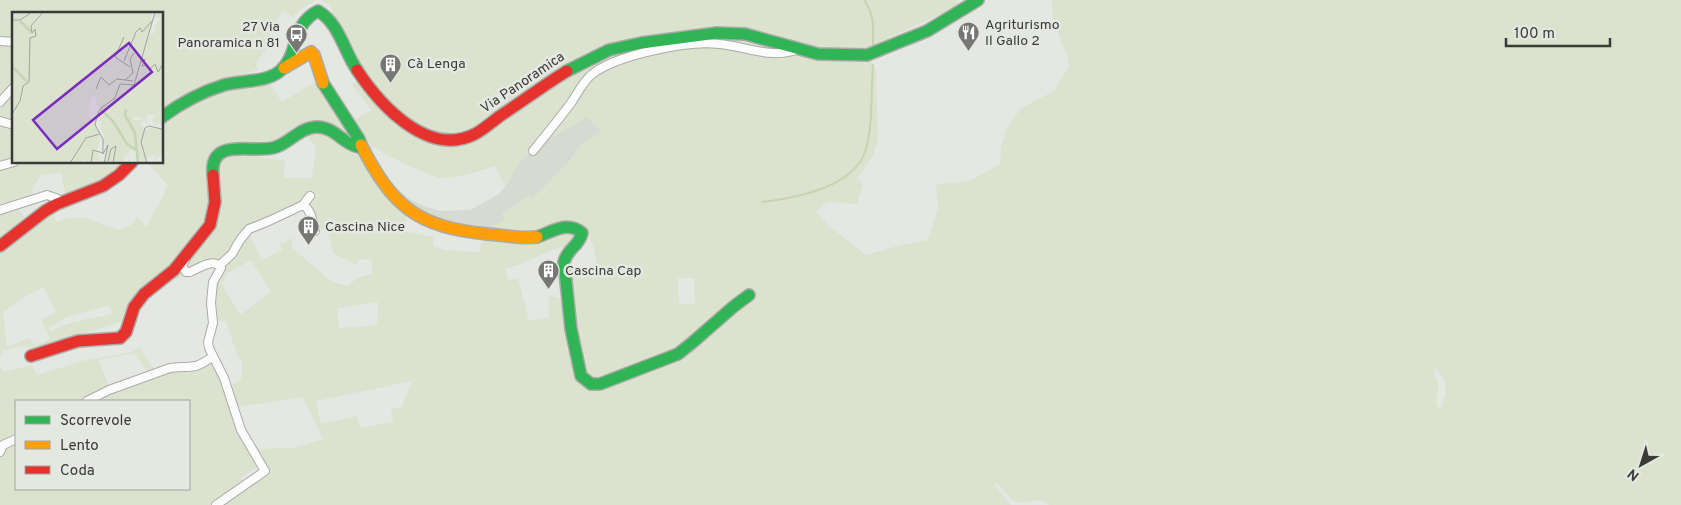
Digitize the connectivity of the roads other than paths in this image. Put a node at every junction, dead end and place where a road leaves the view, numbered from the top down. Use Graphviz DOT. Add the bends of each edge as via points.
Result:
graph roads {
  1 [pos="978,0"];
  2 [pos="798,49"];
  3 [pos="284,68"];
  4 [pos="12,89"];
  5 [pos="0,102"];
  6 [pos="164,116"];
  7 [pos="360,145"];
  8 [pos="533,151"];
  9 [pos="130,164"];
  10 [pos="310,196"];
  11 [pos="62,202"];
  12 [pos="303,205"];
  13 [pos="0,210"];
  14 [pos="315,231"];
  15 [pos="0,246"];
  16 [pos="220,265"];
  17 [pos="178,272"];
  18 [pos="749,294"];
  19 [pos="31,356"];
  20 [pos="212,357"];
  21 [pos="89,400"];
  22 [pos="15,439"];
  23 [pos="0,452"];
  24 [pos="216,505"];
  1 -- 2 [label="street, Via Panoramica" via="927,31 877,52 832,56"];
  2 -- 3 [label="street, Via Panoramica" via="745,34 717,33 622,46 575,66 476,134 448,140 423,133 368,87 330,19 322,13 311,13 300,26"];
  2 -- 8 [label="street, Via Panoramica" via="775,54 702,43 614,62 590,75"];
  3 -- 6 [label="street" via="271,77 212,89"];
  3 -- 7 [label="street" via="307,53 314,55 322,82"];
  4 -- 5 [label="street"];
  7 -- 17 [label="street" via="356,147 334,131 313,128 305,129 274,148 223,151 212,166 214,215"];
  7 -- 18 [label="street" via="401,204 433,222 486,234 526,238 568,226 581,231 580,241 567,252 564,262 581,376 594,385 652,365 683,350"];
  9 -- 11 [label="street" via="103,186"];
  10 -- 12 [label="street"];
  11 -- 13 [label="street" via="47,195"];
  11 -- 15 [label="street"];
  12 -- 14 [label="street"];
  12 -- 16 [label="street" via="249,229"];
  16 -- 17 [label="street" via="212,262 190,272"];
  16 -- 20 [label="street" via="212,292 213,323 208,342"];
  17 -- 19 [label="street" via="144,294 134,307 126,332 120,338 78,341"];
  20 -- 21 [label="street" via="193,368 170,368"];
  20 -- 24 [label="street" via="224,378 244,437 265,471"];
  22 -- 23 [label="street" via="3,445"];
}
